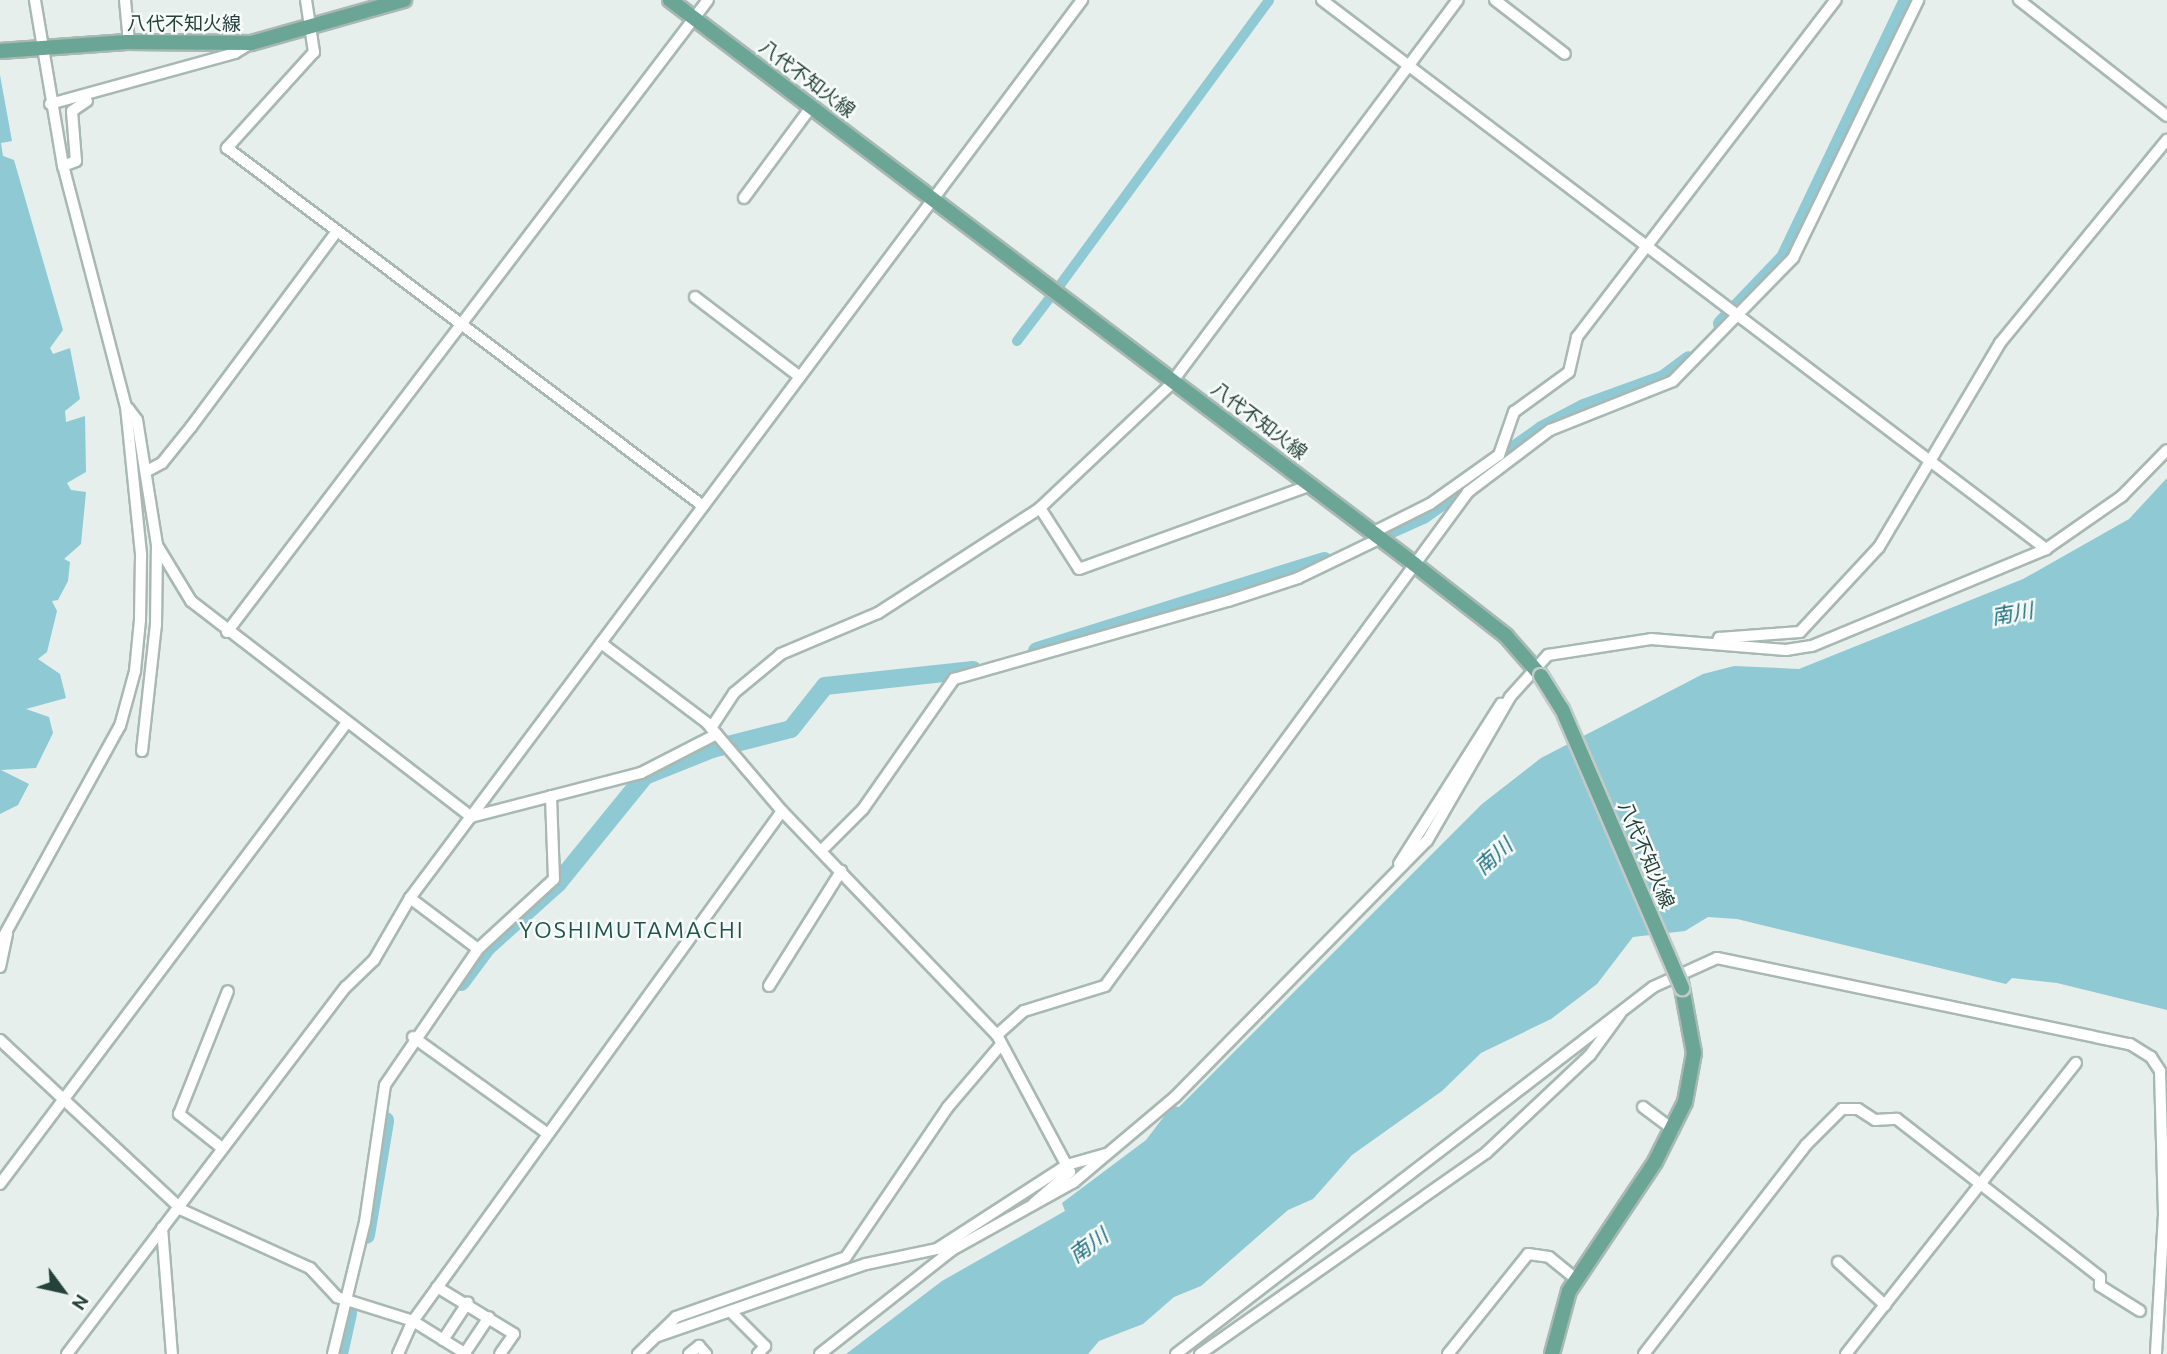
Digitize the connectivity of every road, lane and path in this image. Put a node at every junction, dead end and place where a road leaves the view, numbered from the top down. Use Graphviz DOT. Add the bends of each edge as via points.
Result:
graph roads {
  1 [pos="35,0"];
  2 [pos="125,0"];
  3 [pos="306,0"];
  4 [pos="404,0"];
  5 [pos="670,0"];
  6 [pos="708,0"];
  7 [pos="1082,0"];
  8 [pos="1322,0"];
  9 [pos="1458,0"];
  10 [pos="1495,0"];
  11 [pos="1836,0"];
  12 [pos="1918,0"];
  13 [pos="2019,0"];
  14 [pos="694,18"];
  15 [pos="310,27"];
  16 [pos="129,42"];
  17 [pos="251,43"];
  18 [pos="36,47"];
  19 [pos="0,51"];
  20 [pos="1565,54"];
  21 [pos="1409,66"];
  22 [pos="136,80"];
  23 [pos="50,104"];
  24 [pos="811,107"];
  25 [pos="2167,117"];
  26 [pos="2167,140"];
  27 [pos="63,166"];
  28 [pos="744,198"];
  29 [pos="933,200"];
  30 [pos="335,234"];
  31 [pos="1647,245"];
  32 [pos="695,297"];
  33 [pos="1735,311"];
  34 [pos="464,326"];
  35 [pos="800,377"];
  36 [pos="1174,380"];
  37 [pos="126,407"];
  38 [pos="2167,450"];
  39 [pos="1933,458"];
  40 [pos="147,471"];
  41 [pos="1311,485"];
  42 [pos="703,506"];
  43 [pos="1040,509"];
  44 [pos="1378,535"];
  45 [pos="2031,540"];
  46 [pos="158,545"];
  47 [pos="2046,549"];
  48 [pos="2015,563"];
  49 [pos="1415,564"];
  50 [pos="226,632"];
  51 [pos="601,643"];
  52 [pos="1716,645"];
  53 [pos="1539,670"];
  54 [pos="345,725"];
  55 [pos="717,734"];
  56 [pos="142,751"];
  57 [pos="551,796"];
  58 [pos="782,811"];
  59 [pos="471,817"];
  60 [pos="822,850"];
  61 [pos="841,871"];
  62 [pos="410,898"];
  63 [pos="3,938"];
  64 [pos="478,949"];
  65 [pos="0,967"];
  66 [pos="1680,981"];
  67 [pos="769,986"];
  68 [pos="228,991"];
  69 [pos="1623,1010"];
  70 [pos="414,1037"];
  71 [pos="0,1040"];
  72 [pos="998,1041"];
  73 [pos="2076,1063"];
  74 [pos="65,1097"];
  75 [pos="1643,1107"];
  76 [pos="1674,1130"];
  77 [pos="548,1134"];
  78 [pos="222,1148"];
  79 [pos="1115,1152"];
  80 [pos="1067,1165"];
  81 [pos="0,1184"];
  82 [pos="1980,1185"];
  83 [pos="179,1206"];
  84 [pos="1032,1206"];
  85 [pos="162,1228"];
  86 [pos="1838,1262"];
  87 [pos="1576,1279"];
  88 [pos="437,1287"];
  89 [pos="350,1301"];
  90 [pos="468,1302"];
  91 [pos="1885,1305"];
  92 [pos="2140,1311"];
  93 [pos="732,1313"];
  94 [pos="489,1317"];
  95 [pos="413,1321"];
  96 [pos="655,1337"];
  97 [pos="443,1340"];
  98 [pos="67,1354"];
  99 [pos="172,1354"];
  100 [pos="333,1354"];
  101 [pos="398,1354"];
  102 [pos="465,1354"];
  103 [pos="500,1354"];
  104 [pos="638,1354"];
  105 [pos="689,1354"];
  106 [pos="706,1354"];
  107 [pos="758,1354"];
  108 [pos="820,1354"];
  109 [pos="1176,1354"];
  110 [pos="1200,1354"];
  111 [pos="1448,1354"];
  112 [pos="1552,1354"];
  113 [pos="1644,1354"];
  114 [pos="1846,1354"];
  115 [pos="2156,1354"];
  1 -- 18 [label="street"];
  2 -- 16 [label="street"];
  3 -- 15 [label="street"];
  4 -- 15 [label="main road, 八代不知火線"];
  5 -- 14 [label="main road, 八代不知火線"];
  6 -- 14 [label="street"];
  7 -- 29 [label="street"];
  8 -- 21 [label="street"];
  9 -- 21 [label="street"];
  10 -- 20 [label="street"];
  11 -- 31 [label="street"];
  12 -- 33 [label="street" via="1793,258"];
  13 -- 25 [label="street"];
  14 -- 24 [label="main road, 八代不知火線"];
  14 -- 34 [label="street"];
  15 -- 17 [label="main road, 八代不知火線"];
  15 -- 30 [label="street" via="314,52 227,148"];
  16 -- 17 [label="main road, 八代不知火線"];
  16 -- 18 [label="main road, 八代不知火線"];
  17 -- 22 [label="street" via="235,53"];
  18 -- 19 [label="main road, 八代不知火線"];
  18 -- 23 [label="street"];
  21 -- 31 [label="street"];
  21 -- 36 [label="street"];
  22 -- 23 [label="street"];
  22 -- 27 [label="street" via="74,108 76,161"];
  23 -- 27 [label="street"];
  24 -- 28 [label="street"];
  24 -- 29 [label="main road, 八代不知火線"];
  26 -- 39 [label="street" via="2000,343"];
  27 -- 37 [label="street"];
  29 -- 35 [label="street"];
  29 -- 36 [label="main road, 八代不知火線"];
  30 -- 34 [label="street"];
  30 -- 40 [label="street" via="191,427 162,463"];
  31 -- 33 [label="street"];
  31 -- 44 [label="street" via="1577,337 1569,372 1514,412 1496,458"];
  32 -- 35 [label="street"];
  33 -- 39 [label="street"];
  33 -- 49 [label="street" via="1673,381 1550,430 1488,476 1468,492"];
  34 -- 42 [label="street"];
  34 -- 50 [label="street"];
  35 -- 42 [label="street"];
  36 -- 41 [label="main road, 八代不知火線"];
  36 -- 43 [label="street"];
  37 -- 40 [label="street" via="137,421"];
  37 -- 63 [label="street" via="141,554 135,671 120,726 99,773"];
  38 -- 47 [label="street" via="2122,496"];
  39 -- 45 [label="street"];
  39 -- 52 [label="street" via="1879,547 1809,624 1791,636 1719,638"];
  40 -- 46 [label="street"];
  41 -- 43 [label="street" via="1079,569"];
  41 -- 44 [label="main road, 八代不知火線"];
  42 -- 51 [label="street"];
  43 -- 55 [label="street" via="878,613 764,666 734,694"];
  44 -- 49 [label="main road, 八代不知火線"];
  44 -- 60 [label="street" via="1298,578 954,679 863,809"];
  45 -- 47 [label="street"];
  45 -- 48 [label="street"];
  46 -- 50 [label="street" via="191,601"];
  46 -- 56 [label="street" via="156,625"];
  47 -- 48 [label="street"];
  48 -- 52 [label="street" via="1799,650"];
  49 -- 53 [label="main road, 八代不知火線"];
  49 -- 72 [label="street" via="1105,986 1024,1010"];
  50 -- 54 [label="street"];
  51 -- 55 [label="street"];
  51 -- 59 [label="street"];
  52 -- 53 [label="street" via="1651,639 1617,648 1575,648"];
  53 -- 66 [label="main road, 八代不知火線, bridge" via="1562,709"];
  53 -- 79 [label="street" via="1510,697 1450,809 1394,876"];
  54 -- 59 [label="street"];
  54 -- 74 [label="street"];
  55 -- 57 [label="street" via="641,773"];
  55 -- 58 [label="street"];
  57 -- 59 [label="street"];
  57 -- 64 [label="street" via="554,879"];
  58 -- 60 [label="street"];
  58 -- 77 [label="street"];
  59 -- 62 [label="street"];
  60 -- 61 [label="street"];
  61 -- 67 [label="street"];
  61 -- 72 [label="street"];
  62 -- 64 [label="street"];
  62 -- 78 [label="street" via="374,960 346,987"];
  63 -- 65 [label="street"];
  64 -- 70 [label="street"];
  66 -- 69 [label="street"];
  66 -- 76 [label="main road, 八代不知火線" via="1695,1053"];
  66 -- 115 [label="street" via="1708,961 1728,958 2143,1051 2160,1071 2164,1213"];
  68 -- 78 [label="street" via="179,1114"];
  69 -- 109 [label="street"];
  69 -- 110 [label="street" via="1590,1055 1486,1153"];
  70 -- 77 [label="street"];
  70 -- 89 [label="street" via="385,1085 376,1163"];
  71 -- 74 [label="street"];
  72 -- 80 [label="street"];
  72 -- 96 [label="street" via="846,1257 676,1317"];
  73 -- 82 [label="street"];
  74 -- 81 [label="street"];
  74 -- 83 [label="street"];
  75 -- 76 [label="street"];
  76 -- 87 [label="main road, 八代不知火線"];
  77 -- 88 [label="street"];
  78 -- 83 [label="street"];
  79 -- 80 [label="street"];
  79 -- 84 [label="street"];
  80 -- 84 [label="street" via="1070,1172"];
  80 -- 93 [label="street" via="937,1249 866,1264"];
  82 -- 91 [label="street"];
  82 -- 92 [label="street" via="2100,1277 2100,1286"];
  82 -- 113 [label="street" via="1897,1119 1875,1120 1858,1109 1842,1109 1807,1145"];
  83 -- 85 [label="street"];
  83 -- 89 [label="street" via="310,1268 332,1293"];
  84 -- 108 [label="street" via="942,1257"];
  85 -- 98 [label="street"];
  85 -- 99 [label="street"];
  86 -- 91 [label="street"];
  87 -- 111 [label="street" via="1549,1257 1528,1254"];
  87 -- 112 [label="main road, 八代不知火線"];
  88 -- 90 [label="street"];
  88 -- 95 [label="street"];
  89 -- 95 [label="street"];
  89 -- 100 [label="street"];
  90 -- 94 [label="street"];
  90 -- 97 [label="street"];
  91 -- 114 [label="street"];
  93 -- 96 [label="street"];
  93 -- 107 [label="street" via="765,1346"];
  94 -- 102 [label="street"];
  94 -- 103 [label="street" via="514,1334"];
  95 -- 97 [label="street"];
  95 -- 101 [label="street"];
  96 -- 104 [label="street"];
  97 -- 102 [label="street"];
  105 -- 106 [label="street" via="699,1346"];
}
